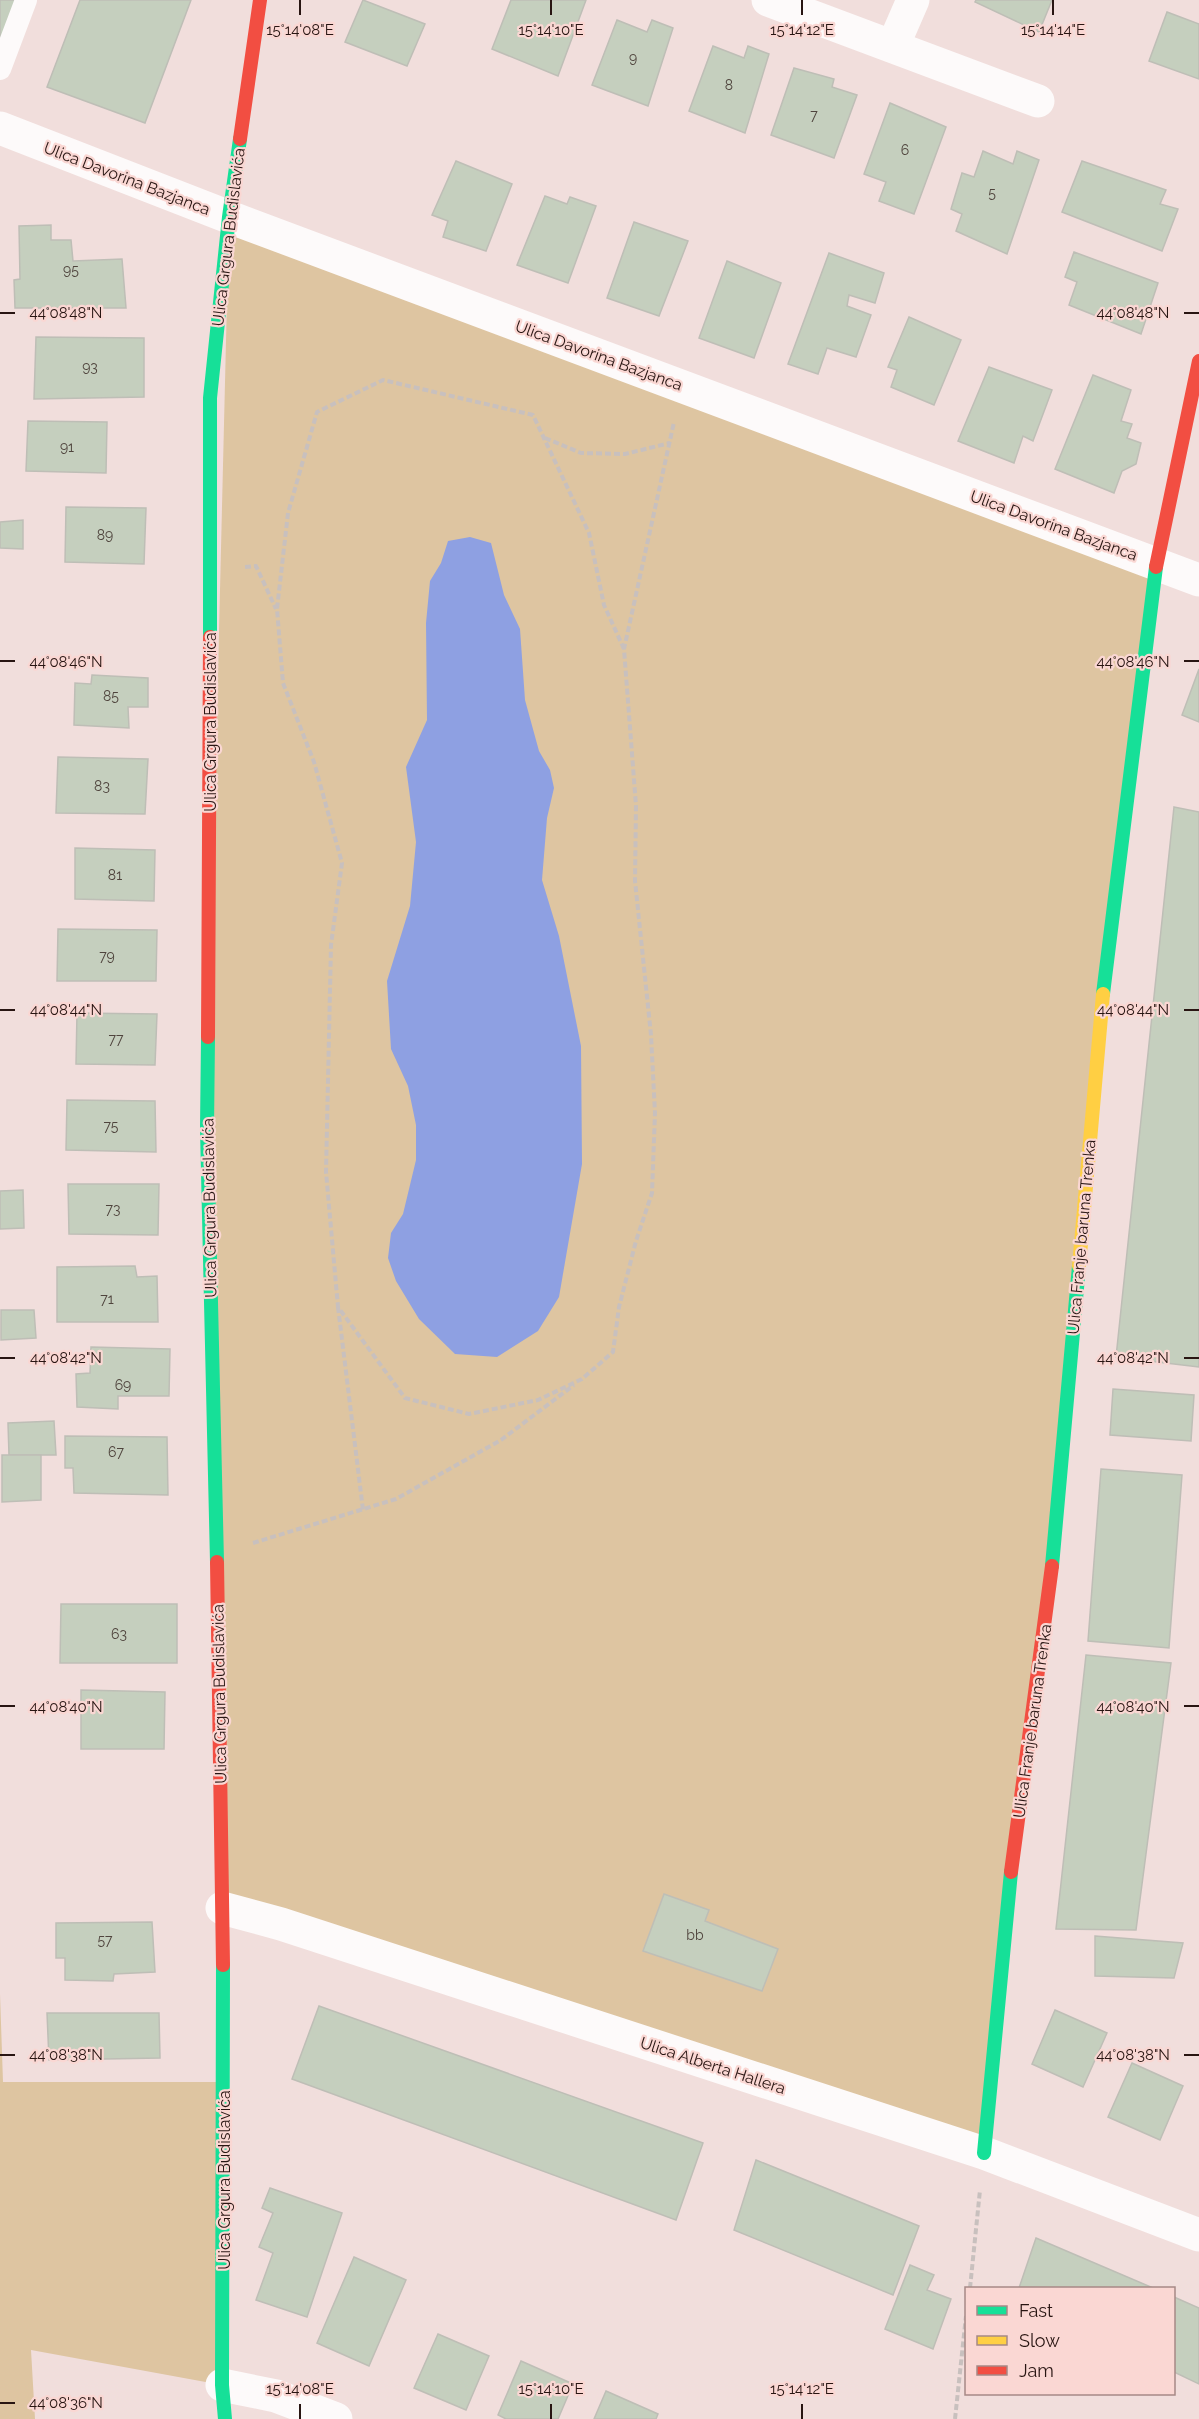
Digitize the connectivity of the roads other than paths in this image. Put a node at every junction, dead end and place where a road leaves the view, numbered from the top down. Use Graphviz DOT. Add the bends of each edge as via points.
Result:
graph roads {
  1 [pos="26,0"];
  2 [pos="260,0"];
  3 [pos="768,0"];
  4 [pos="913,0"];
  5 [pos="893,46"];
  6 [pos="0,68"];
  7 [pos="1038,101"];
  8 [pos="0,128"];
  9 [pos="229,218"];
  10 [pos="1199,361"];
  11 [pos="1156,564"];
  12 [pos="1199,580"];
  13 [pos="222,1908"];
  14 [pos="984,2153"];
  15 [pos="1199,2235"];
  16 [pos="222,2385"];
  17 [pos="225,2419"];
  18 [pos="336,2419"];
  1 -- 6 [label="lane"];
  2 -- 9 [label="street, Ulica Grgura Budislavića"];
  3 -- 5 [label="street"];
  4 -- 5 [label="street"];
  5 -- 7 [label="street"];
  8 -- 9 [label="street, Ulica Davorina Bazjanca"];
  9 -- 11 [label="street, Ulica Davorina Bazjanca"];
  9 -- 13 [label="street, Ulica Grgura Budislavića" via="210,398 209,571 207,1129"];
  10 -- 11 [label="street, Ulica Franje baruna Trenka"];
  11 -- 12 [label="street, Ulica Davorina Bazjanca"];
  11 -- 14 [label="street, Ulica Franje baruna Trenka" via="1106,962 1050,1588 1008,1894"];
  13 -- 14 [label="street, Ulica Alberta Hallera"];
  13 -- 16 [label="street, Ulica Grgura Budislavića"];
  14 -- 15 [label="street, Ulica Alberta Hallera"];
  16 -- 17 [label="street, Ulica Grgura Budislavića"];
  16 -- 18 [label="street" via="276,2396"];
}
